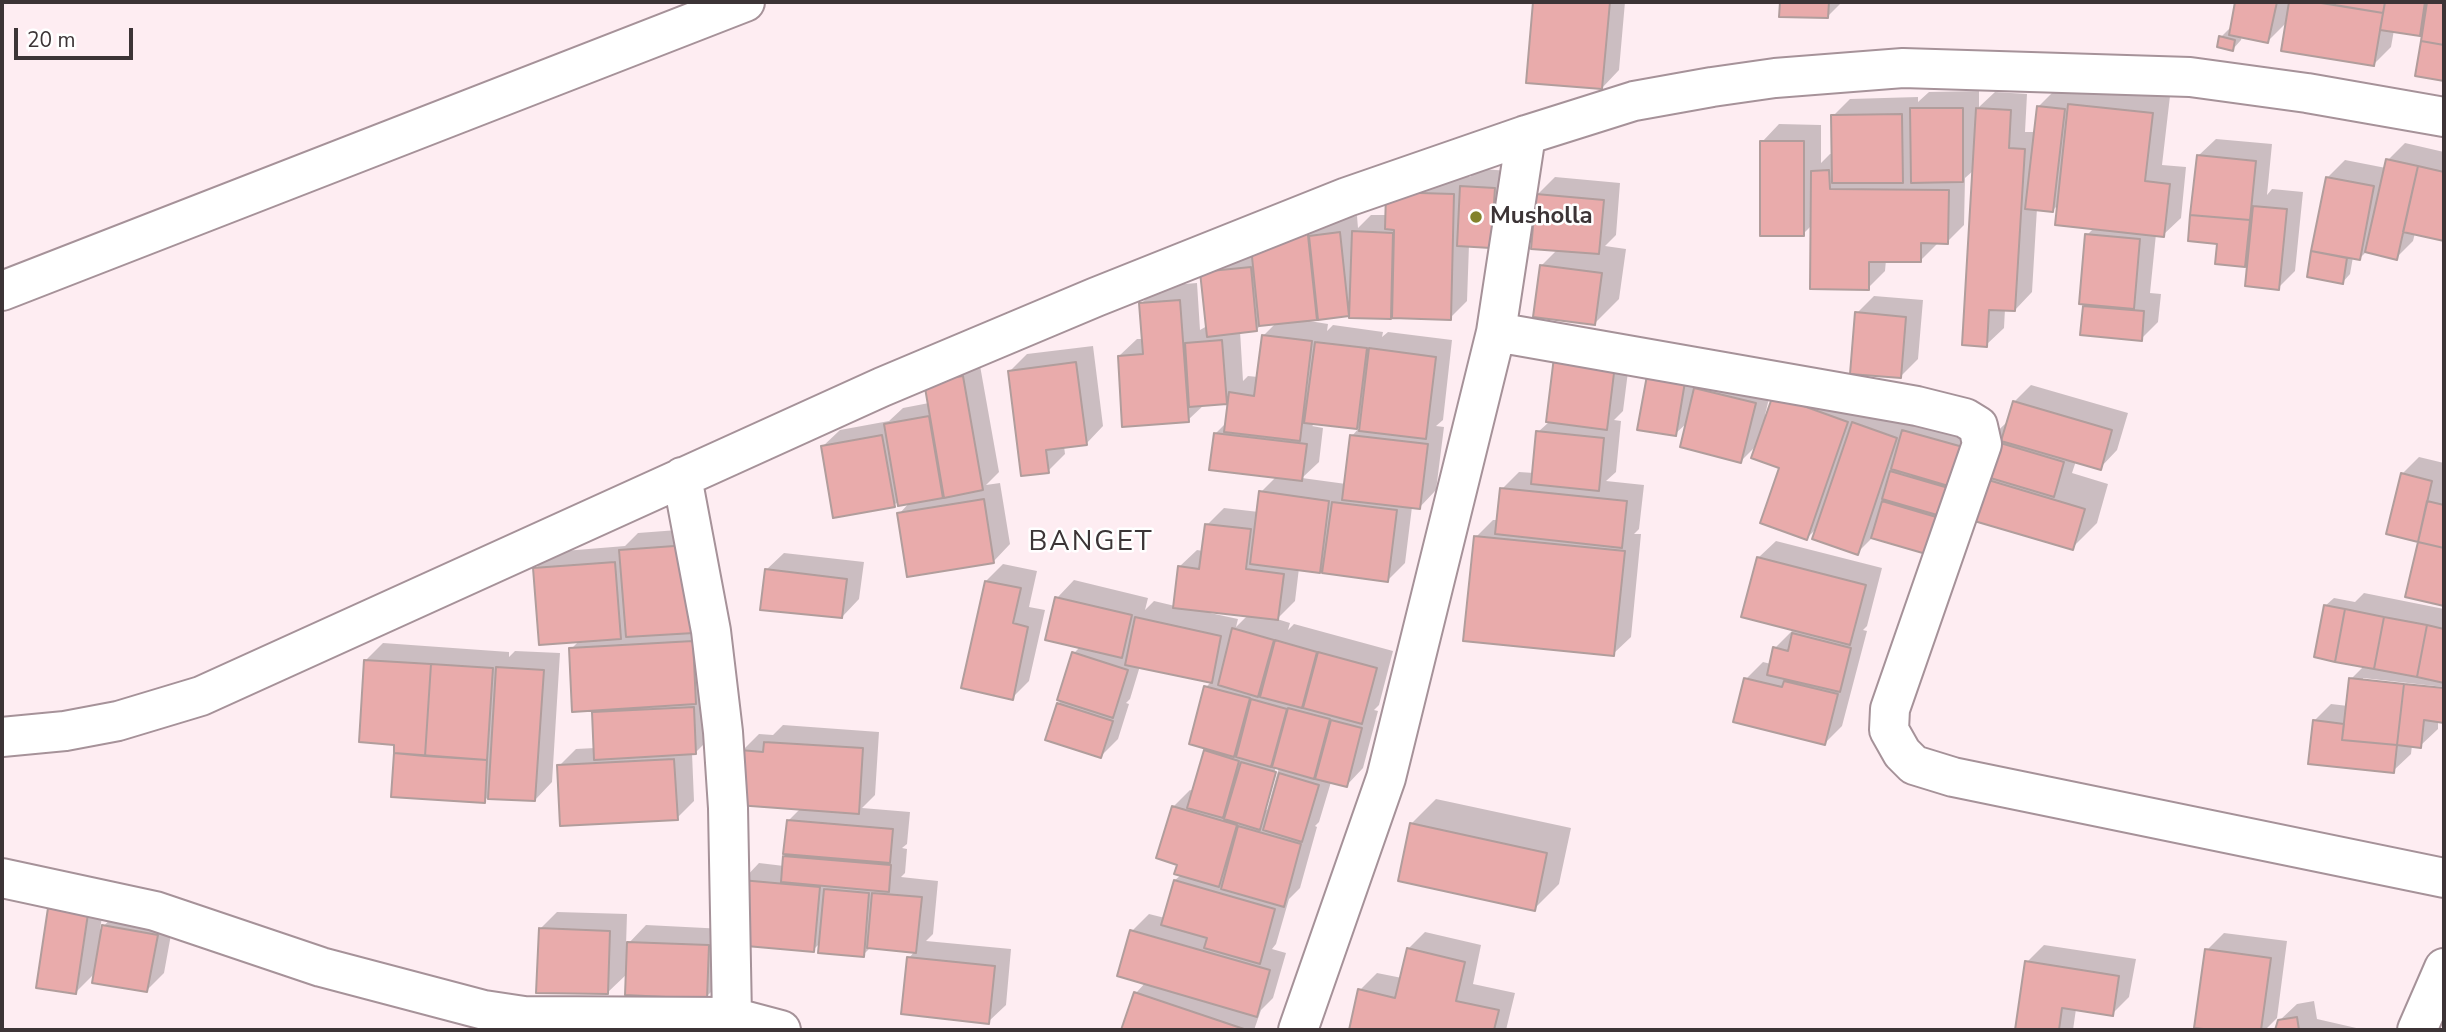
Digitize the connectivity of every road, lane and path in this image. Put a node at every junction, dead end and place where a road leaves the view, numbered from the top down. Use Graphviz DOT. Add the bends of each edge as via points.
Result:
graph roads {
  1 [pos="745,2"];
  2 [pos="2444,117"];
  3 [pos="1525,135"];
  4 [pos="2,291"];
  5 [pos="1496,332"];
  6 [pos="682,477"];
  7 [pos="2,737"];
  8 [pos="2,878"];
  9 [pos="2444,878"];
  10 [pos="2444,968"];
  11 [pos="732,1017"];
  12 [pos="781,1030"];
  13 [pos="1298,1030"];
  14 [pos="2417,1030"];
  1 -- 4 [label="street"];
  2 -- 3 [label="street" via="2190,77 1903,68 1712,86 1634,102"];
  3 -- 5 [label="street"];
  3 -- 6 [label="street" via="1347,197 1096,297"];
  5 -- 9 [label="street" via="1917,406 1965,418 1978,426 1982,444 1891,709 1889,730 1914,765"];
  5 -- 13 [label="street" via="1386,778"];
  6 -- 7 [label="street" via="201,696 65,732"];
  6 -- 11 [label="street" via="711,631 723,732"];
  8 -- 11 [label="street" via="155,911 321,967 484,1010 524,1016"];
  10 -- 14 [label="street"];
  11 -- 12 [label="street"];
}
